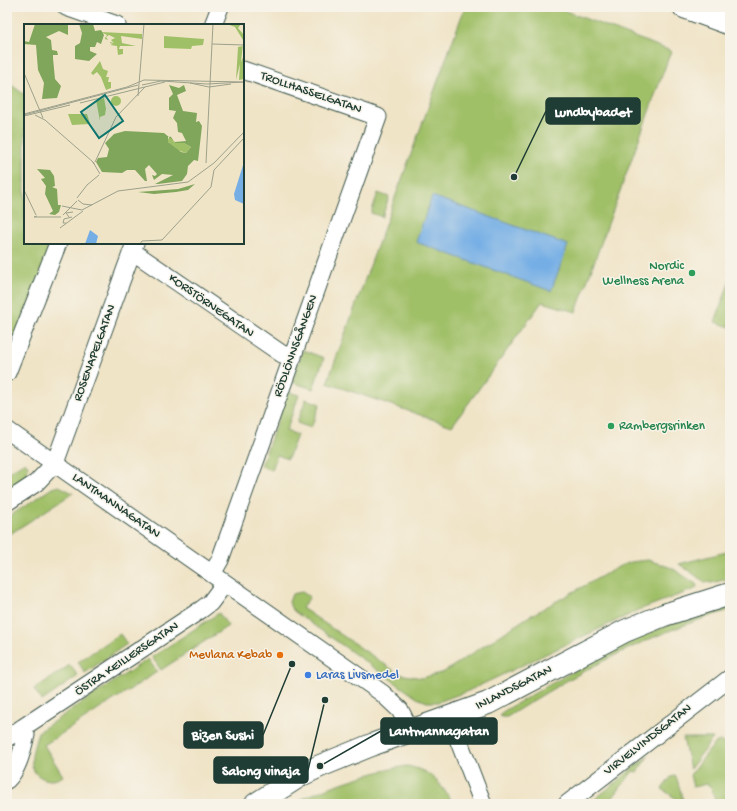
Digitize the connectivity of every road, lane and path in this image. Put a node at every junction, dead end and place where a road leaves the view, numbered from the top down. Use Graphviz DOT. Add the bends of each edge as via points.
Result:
graph roads {
  1 [pos="66,7"];
  2 [pos="220,7"];
  3 [pos="684,7"];
  4 [pos="114,24"];
  5 [pos="213,24"];
  6 [pos="730,24"];
  7 [pos="244,70"];
  8 [pos="378,117"];
  9 [pos="58,244"];
  10 [pos="133,247"];
  11 [pos="293,357"];
  12 [pos="7,374"];
  13 [pos="7,430"];
  14 [pos="55,463"];
  15 [pos="7,502"];
  16 [pos="214,575"];
  17 [pos="730,594"];
  18 [pos="730,678"];
  19 [pos="450,718"];
  20 [pos="22,728"];
  21 [pos="410,730"];
  22 [pos="7,738"];
  23 [pos="7,780"];
  24 [pos="256,804"];
  25 [pos="483,804"];
  26 [pos="567,804"];
  1 -- 4 [label="street"];
  2 -- 5 [label="street"];
  3 -- 6 [label="street"];
  7 -- 8 [label="street, TROLLHASSELGATAN"];
  8 -- 11 [label="street, RÖDLÖNNSGÅNGEN"];
  9 -- 12 [label="street"];
  10 -- 11 [label="street, KORSTÖRNEGATAN" via="282,354"];
  10 -- 14 [label="street, ROSENAPELGATAN"];
  11 -- 16 [label="street, RÖDLÖNNSGÅNGEN"];
  13 -- 14 [label="street, LANTMANNAGATAN"];
  14 -- 15 [label="street" via="36,483"];
  14 -- 16 [label="street, LANTMANNAGATAN"];
  16 -- 20 [label="street, ÖSTRA KEILLERSGATAN" via="214,598 202,609"];
  16 -- 21 [label="street, LANTMANNAGATAN" via="382,693 400,710"];
  17 -- 19 [label="street, INLANDSGATAN" via="664,615 625,631 488,703"];
  18 -- 26 [label="street, VIRVELVINDSGATAN"];
  19 -- 21 [label="street, INLANDSGATAN"];
  19 -- 25 [label="street"];
  20 -- 22 [label="street, ÖSTRA KEILLERSGATAN"];
  20 -- 23 [label="street" via="26,735 20,758"];
  21 -- 24 [label="street, INLANDSGATAN" via="300,775"];
}
